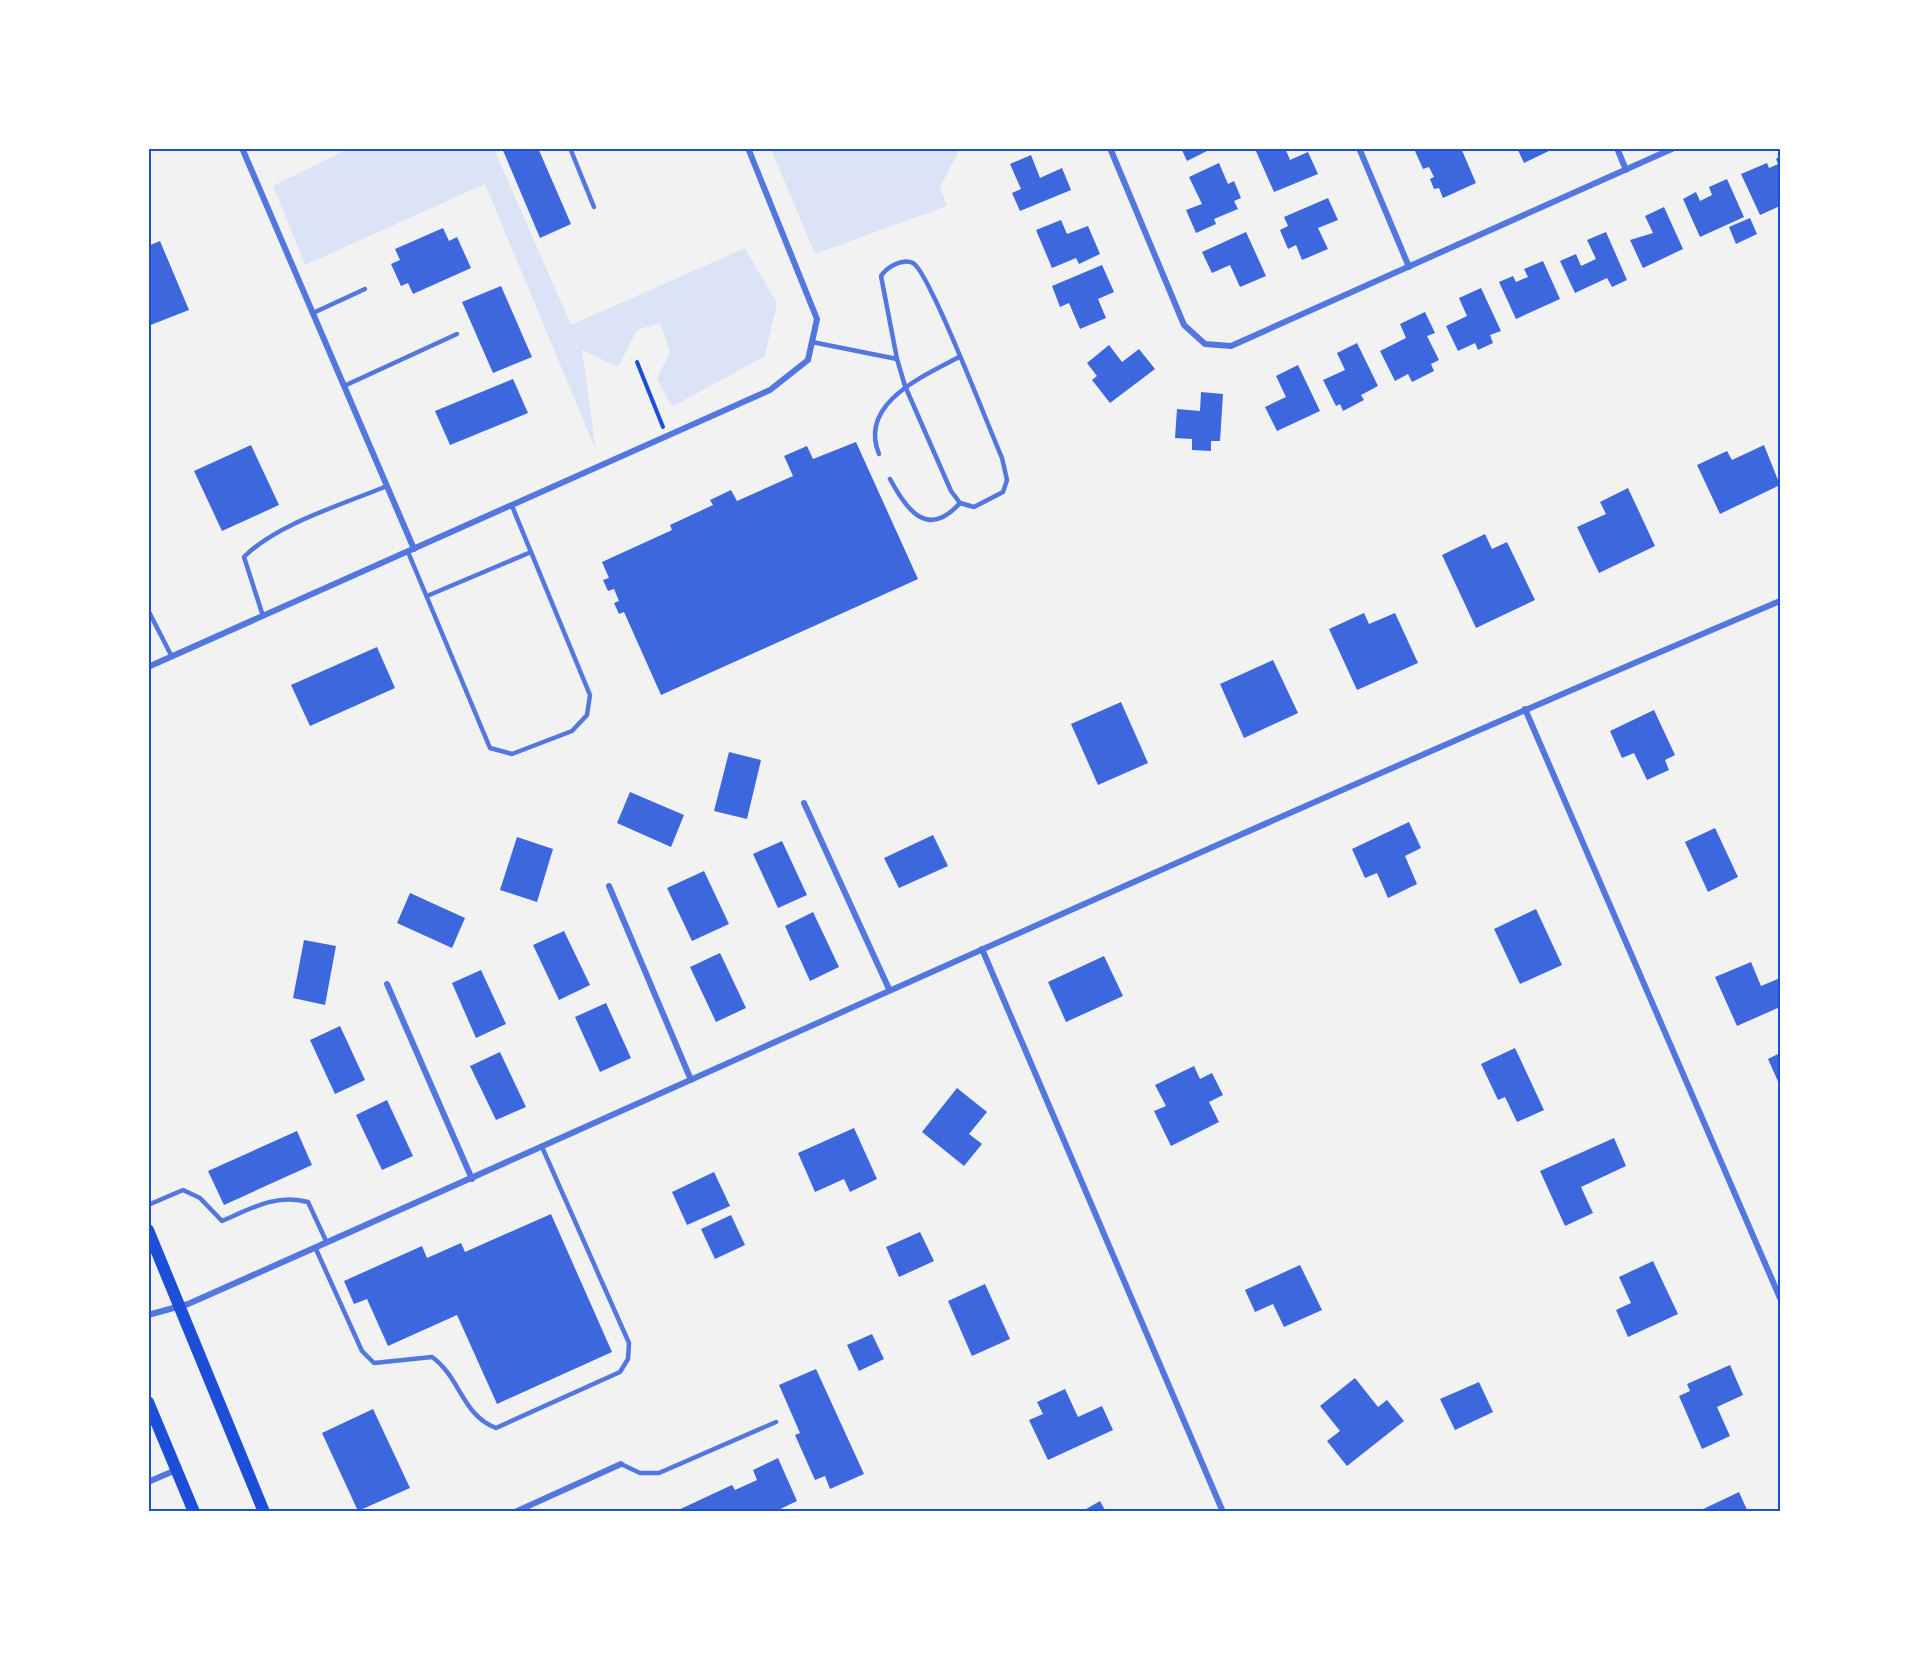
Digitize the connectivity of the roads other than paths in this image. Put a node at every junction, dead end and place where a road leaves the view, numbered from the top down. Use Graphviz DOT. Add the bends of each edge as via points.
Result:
graph roads {
  1 [pos="242,148"];
  2 [pos="570,148"];
  3 [pos="748,148"];
  4 [pos="1110,148"];
  5 [pos="1359,148"];
  6 [pos="1617,148"];
  7 [pos="1674,148"];
  8 [pos="1626,170"];
  9 [pos="594,207"];
  10 [pos="1409,267"];
  11 [pos="365,289"];
  12 [pos="313,313"];
  13 [pos="457,334"];
  14 [pos="812,342"];
  15 [pos="959,357"];
  16 [pos="897,359"];
  17 [pos="344,386"];
  18 [pos="905,386"];
  19 [pos="879,454"];
  20 [pos="890,478"];
  21 [pos="387,486"];
  22 [pos="960,503"];
  23 [pos="512,506"];
  24 [pos="411,551"];
  25 [pos="531,552"];
  26 [pos="427,596"];
  27 [pos="1780,601"];
  28 [pos="148,610"];
  29 [pos="263,616"];
  30 [pos="172,657"];
  31 [pos="148,667"];
  32 [pos="1525,709"];
  33 [pos="804,803"];
  34 [pos="609,886"];
  35 [pos="982,949"];
  36 [pos="387,984"];
  37 [pos="890,989"];
  38 [pos="691,1080"];
  39 [pos="542,1147"];
  40 [pos="472,1179"];
  41 [pos="148,1205"];
  42 [pos="148,1230"];
  43 [pos="327,1242"];
  44 [pos="315,1247"];
  45 [pos="1780,1298"];
  46 [pos="182,1306"];
  47 [pos="148,1315"];
  48 [pos="148,1402"];
  49 [pos="776,1422"];
  50 [pos="621,1464"];
  51 [pos="176,1469"];
  52 [pos="148,1482"];
  53 [pos="194,1512"];
  54 [pos="264,1512"];
  55 [pos="515,1512"];
  56 [pos="1223,1512"];
  1 -- 12 [label="street"];
  2 -- 9 [label="lane"];
  3 -- 14 [label="street" via="817,319"];
  4 -- 10 [label="street" via="1184,325 1205,344 1231,346"];
  5 -- 10 [label="street"];
  6 -- 8 [label="street"];
  7 -- 8 [label="street"];
  8 -- 10 [label="street"];
  11 -- 12 [label="lane"];
  12 -- 17 [label="street"];
  13 -- 17 [label="lane"];
  14 -- 16 [label="lane"];
  14 -- 23 [label="street" via="808,360 770,390"];
  15 -- 16 [label="lane" via="922,272 913,263 902,262 881,276"];
  15 -- 18 [label="lane"];
  15 -- 22 [label="lane" via="1002,458 1007,480 1003,492 983,503 974,507"];
  16 -- 18 [label="lane"];
  17 -- 21 [label="street"];
  18 -- 19 [label="lane" via="877,418 873,430"];
  18 -- 22 [label="lane" via="951,491"];
  20 -- 22 [label="lane" via="912,511 927,521 948,516"];
  21 -- 24 [label="street"];
  21 -- 29 [label="lane" via="255,546 244,558"];
  23 -- 24 [label="street"];
  23 -- 25 [label="lane"];
  24 -- 26 [label="lane"];
  24 -- 29 [label="street"];
  25 -- 26 [label="lane"];
  25 -- 26 [label="lane" via="590,695 587,715 572,731 512,754 490,748"];
  27 -- 32 [label="street"];
  28 -- 30 [label="lane"];
  29 -- 30 [label="street"];
  30 -- 31 [label="street"];
  32 -- 35 [label="street"];
  32 -- 45 [label="street"];
  33 -- 37 [label="street"];
  34 -- 38 [label="street"];
  35 -- 37 [label="street"];
  35 -- 56 [label="street"];
  36 -- 40 [label="street"];
  37 -- 38 [label="street"];
  38 -- 39 [label="street"];
  39 -- 40 [label="street"];
  39 -- 44 [label="lane" via="629,1342 628,1359 620,1372 495,1428 480,1422 453,1378 432,1357 374,1363 362,1351"];
  40 -- 43 [label="street"];
  41 -- 43 [label="lane" via="183,1190 201,1198 222,1221 272,1200 300,1200 308,1202"];
  42 -- 46 [label="main road"];
  43 -- 44 [label="street"];
  44 -- 46 [label="street"];
  46 -- 47 [label="street"];
  46 -- 54 [label="main road"];
  48 -- 51 [label="main road"];
  49 -- 50 [label="lane" via="659,1473 640,1473"];
  50 -- 55 [label="street"];
  51 -- 52 [label="street"];
  51 -- 53 [label="main road"];
}
